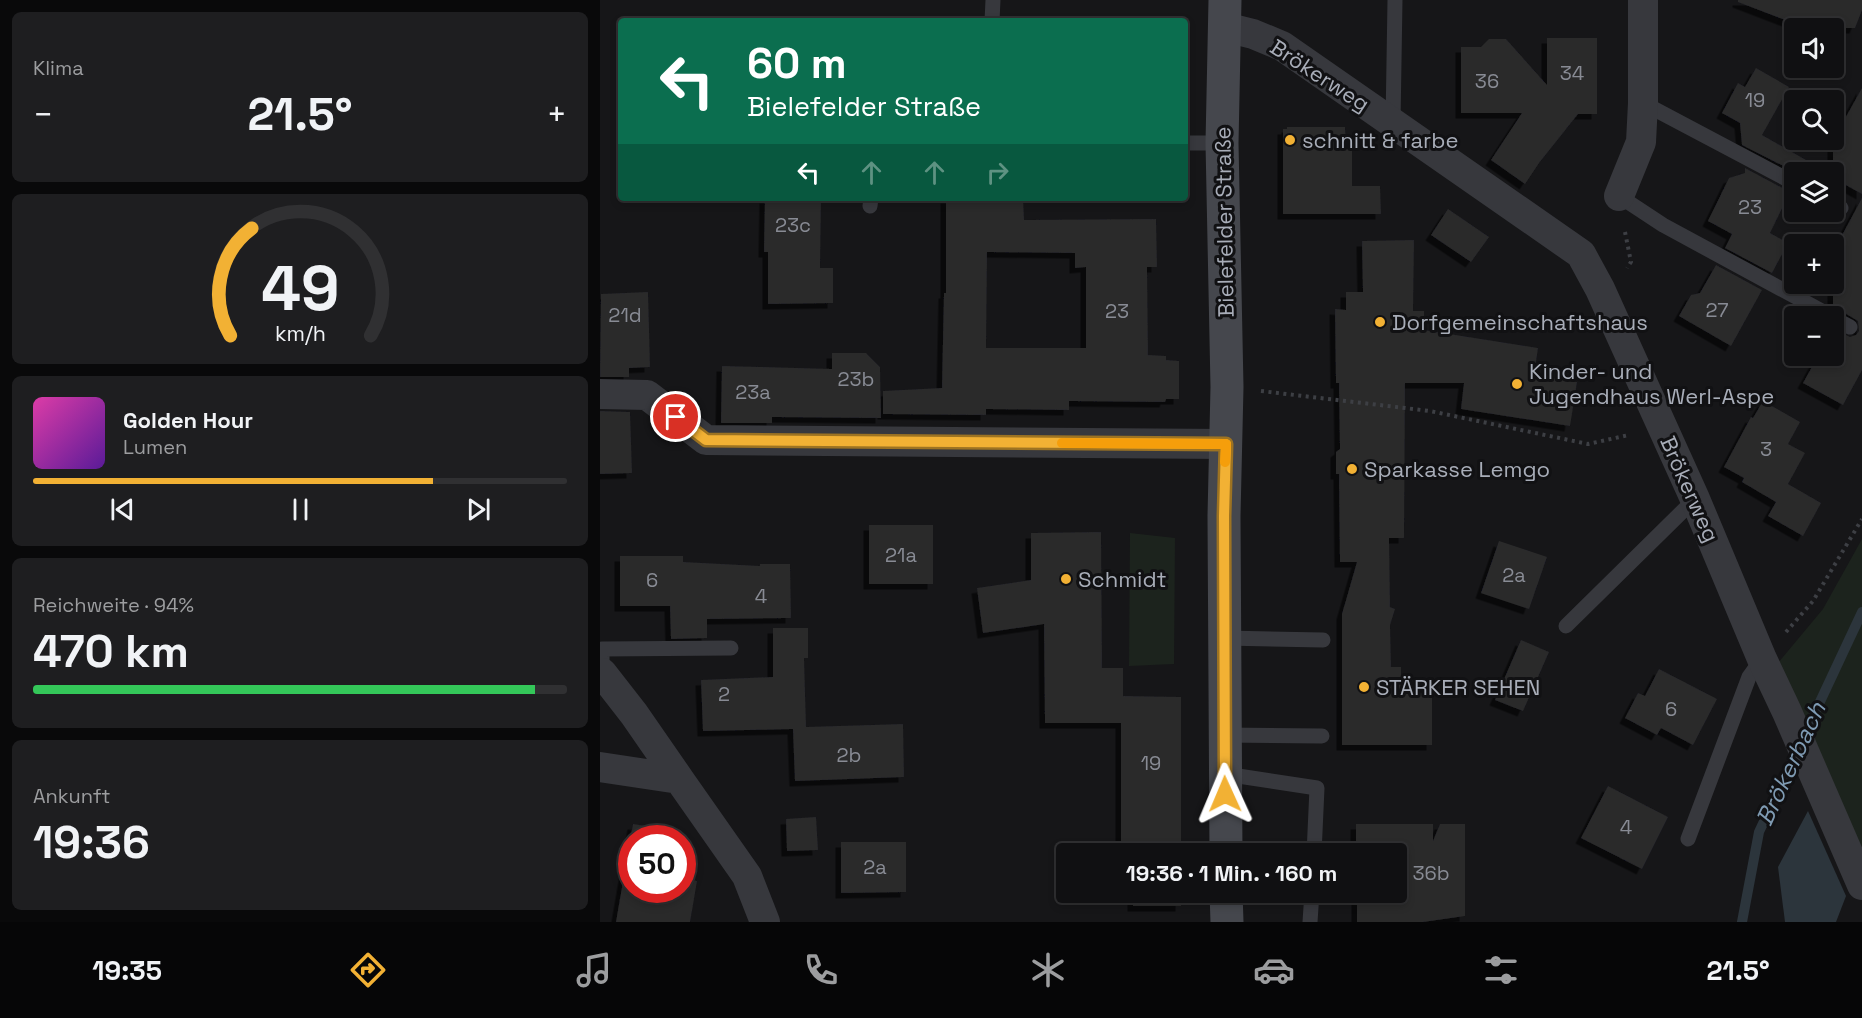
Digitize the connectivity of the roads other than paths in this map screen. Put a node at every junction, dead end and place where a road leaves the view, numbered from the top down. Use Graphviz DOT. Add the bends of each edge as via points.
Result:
graph roads {
  1 [pos="993,0"];
  2 [pos="1395,0"];
  3 [pos="1643,0"];
  4 [pos="1225,14"];
  5 [pos="992,18"];
  6 [pos="1643,103"];
  7 [pos="1393,123"];
  8 [pos="1188,143"];
  9 [pos="1222,143"];
  10 [pos="1784,178"];
  11 [pos="1619,196"];
  12 [pos="1812,306"];
  13 [pos="1844,324"];
  14 [pos="1850,327"];
  15 [pos="600,394"];
  16 [pos="1226,444"];
  17 [pos="1695,499"];
  18 [pos="1566,626"];
  19 [pos="1224,638"];
  20 [pos="1323,640"];
  21 [pos="730,648"];
  22 [pos="1762,658"];
  23 [pos="601,674"];
  24 [pos="1224,735"];
  25 [pos="1322,736"];
  26 [pos="600,767"];
  27 [pos="1225,774"];
  28 [pos="679,779"];
  29 [pos="1688,839"];
  30 [pos="1226,843"];
  31 [pos="1314,843"];
  32 [pos="1862,885"];
  33 [pos="1226,903"];
  34 [pos="1311,903"];
  35 [pos="765,922"];
  36 [pos="1227,922"];
  37 [pos="1310,922"];
  1 -- 5 [label="lane"];
  2 -- 7 [label="lane"];
  3 -- 6 [label="street"];
  4 -- 7 [label="street, Brökerweg" via="1253,34 1282,46"];
  4 -- 9 [label="main road, Bielefelder Straße"];
  6 -- 10 [label="lane"];
  6 -- 11 [label="street" via="1641,142"];
  7 -- 17 [label="street, Brökerweg" via="1581,254"];
  8 -- 9 [label="lane"];
  9 -- 16 [label="main road, Bielefelder Straße"];
  11 -- 12 [label="lane" via="1663,225"];
  13 -- 14 [label="lane"];
  15 -- 16 [label="street" via="647,395 706,440"];
  16 -- 19 [label="main road, Bielefelder Straße"];
  17 -- 18 [label="lane"];
  17 -- 22 [label="street, Brökerweg"];
  19 -- 20 [label="lane"];
  19 -- 24 [label="main road, Bielefelder Straße"];
  21 -- 23 [label="lane" via="602,649"];
  22 -- 29 [label="lane" via="1749,677"];
  22 -- 32 [label="street, Brökerweg"];
  23 -- 28 [label="street"];
  24 -- 25 [label="lane"];
  24 -- 27 [label="main road, Bielefelder Straße"];
  26 -- 28 [label="street"];
  27 -- 30 [label="main road, Bielefelder Straße"];
  27 -- 31 [label="lane" via="1317,788"];
  28 -- 35 [label="street" via="747,876"];
  33 -- 36 [label="main road"];
  34 -- 37 [label="lane"];
}
